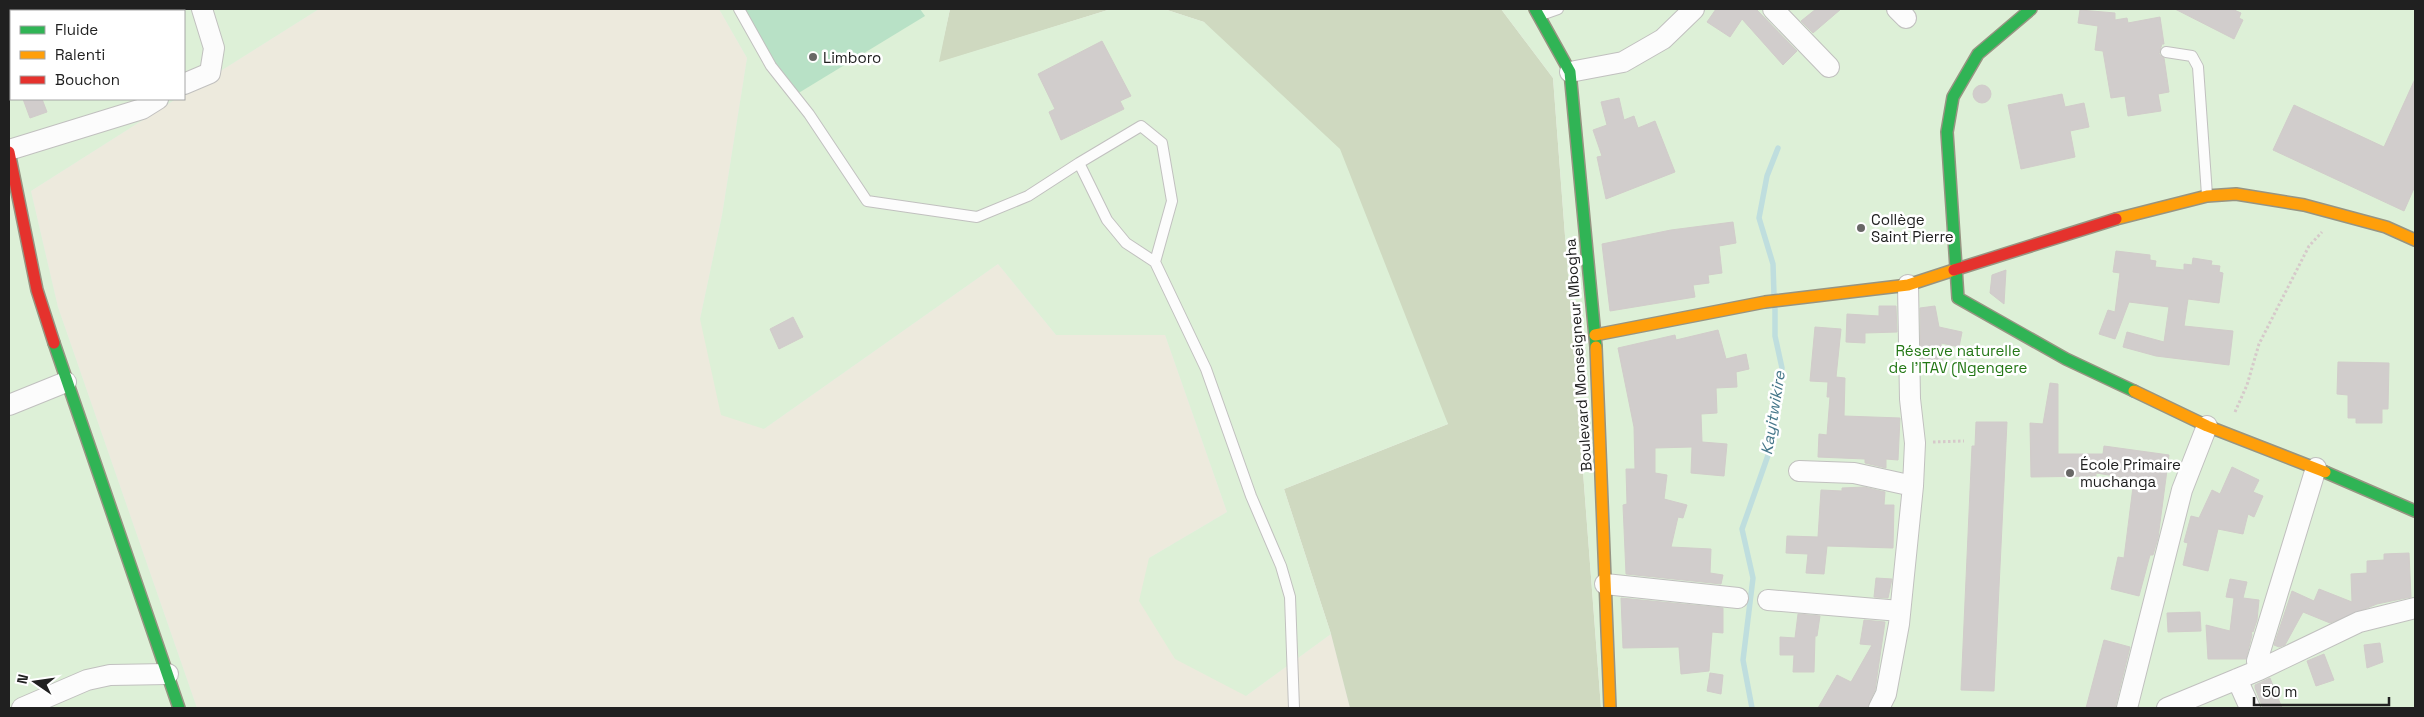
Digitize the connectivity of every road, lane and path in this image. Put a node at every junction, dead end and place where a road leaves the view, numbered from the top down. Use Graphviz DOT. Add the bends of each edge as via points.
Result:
graph roads {
  1 [pos="202,9"];
  2 [pos="739,9"];
  3 [pos="1558,9"];
  4 [pos="1694,9"];
  5 [pos="1773,9"];
  6 [pos="2031,9"];
  7 [pos="1538,12"];
  8 [pos="2166,52"];
  9 [pos="1829,67"];
  10 [pos="1570,72"];
  11 [pos="185,84"];
  12 [pos="156,100"];
  13 [pos="9,151"];
  14 [pos="1079,163"];
  15 [pos="2207,196"];
  16 [pos="2339,214"];
  17 [pos="2415,240"];
  18 [pos="1155,262"];
  19 [pos="1955,271"];
  20 [pos="1908,284"];
  21 [pos="1595,335"];
  22 [pos="66,382"];
  23 [pos="9,405"];
  24 [pos="2216,430"];
  25 [pos="1964,441"];
  26 [pos="1915,443"];
  27 [pos="2316,468"];
  28 [pos="1800,472"];
  29 [pos="1913,486"];
  30 [pos="2415,511"];
  31 [pos="1605,584"];
  32 [pos="1738,598"];
  33 [pos="1768,600"];
  34 [pos="2415,608"];
  35 [pos="1900,611"];
  36 [pos="2259,670"];
  37 [pos="168,674"];
  38 [pos="2236,679"];
  39 [pos="22,708"];
  40 [pos="179,708"];
  41 [pos="1294,708"];
  42 [pos="1610,708"];
  43 [pos="1879,708"];
  44 [pos="2127,708"];
  45 [pos="2167,708"];
  46 [pos="2250,708"];
  1 -- 11 [label="street" via="214,48 210,73"];
  2 -- 14 [label="lane" via="771,66 809,114 867,201 976,217 1028,196"];
  3 -- 7 [label="lane"];
  4 -- 10 [label="street" via="1663,39 1623,62"];
  5 -- 9 [label="street"];
  6 -- 19 [label="street" via="1978,54 1953,97 1947,132"];
  7 -- 10 [label="street, Boulevard Monseigneur Mbogha"];
  8 -- 15 [label="lane" via="2192,56 2198,66"];
  10 -- 21 [label="street, Boulevard Monseigneur Mbogha"];
  12 -- 13 [label="street" via="142,108"];
  13 -- 22 [label="street" via="37,290"];
  14 -- 18 [label="lane" via="1107,220 1126,243"];
  14 -- 18 [label="lane" via="1141,126 1162,143 1172,201"];
  15 -- 16 [label="street" via="2236,194"];
  15 -- 19 [label="street" via="2130,215"];
  16 -- 17 [label="street" via="2386,227"];
  16 -- 24 [label="path" via="2309,246 2259,344 2247,385"];
  18 -- 41 [label="lane" via="1206,368 1251,496 1281,566 1290,597"];
  19 -- 20 [label="street"];
  19 -- 24 [label="street" via="1958,298 2066,359"];
  20 -- 21 [label="street" via="1770,302"];
  20 -- 26 [label="street" via="1910,399"];
  21 -- 31 [label="street, Boulevard Monseigneur Mbogha"];
  22 -- 23 [label="street"];
  22 -- 37 [label="street"];
  24 -- 27 [label="street"];
  24 -- 44 [label="street" via="2182,490"];
  25 -- 26 [label="path"];
  26 -- 29 [label="street"];
  27 -- 30 [label="street"];
  27 -- 36 [label="street" via="2257,661"];
  28 -- 29 [label="street" via="1854,473"];
  29 -- 35 [label="street"];
  31 -- 32 [label="street"];
  31 -- 42 [label="street, Boulevard Monseigneur Mbogha"];
  33 -- 35 [label="street"];
  34 -- 36 [label="street" via="2359,622"];
  35 -- 43 [label="street" via="1886,694"];
  36 -- 38 [label="street"];
  37 -- 39 [label="street" via="110,675 87,680"];
  37 -- 40 [label="street"];
  38 -- 45 [label="street"];
  38 -- 46 [label="street"];
}
